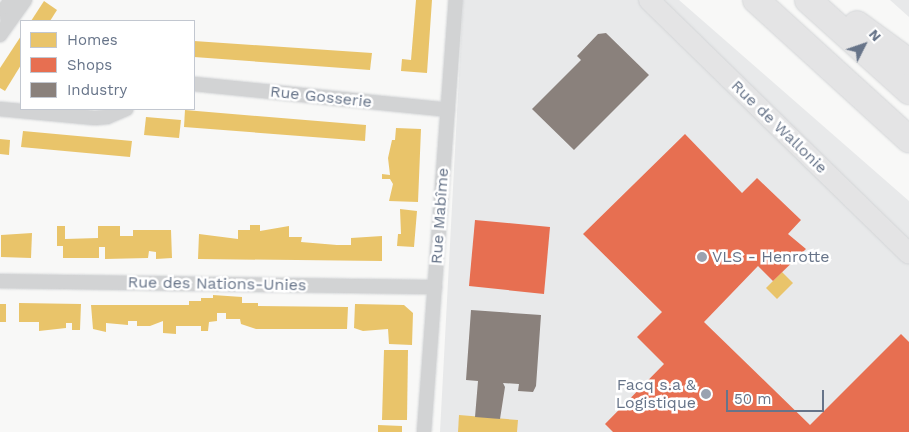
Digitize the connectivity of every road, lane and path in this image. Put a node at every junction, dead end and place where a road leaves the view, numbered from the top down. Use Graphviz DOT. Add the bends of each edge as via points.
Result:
graph roads {
  1 [pos="11,0"];
  2 [pos="25,0"];
  3 [pos="456,0"];
  4 [pos="649,0"];
  5 [pos="756,0"];
  6 [pos="808,0"];
  7 [pos="828,0"];
  8 [pos="8,23"];
  9 [pos="0,35"];
  10 [pos="909,62"];
  11 [pos="195,84"];
  12 [pos="909,91"];
  13 [pos="0,109"];
  14 [pos="124,110"];
  15 [pos="448,110"];
  16 [pos="909,139"];
  17 [pos="909,254"];
  18 [pos="0,281"];
  19 [pos="434,287"];
  20 [pos="424,432"];
  1 -- 8 [label="street" via="6,7"];
  2 -- 8 [label="street"];
  3 -- 15 [label="street, Rue Mabîme"];
  4 -- 17 [label="street, Rue de Wallonie"];
  5 -- 16 [label="highway"];
  6 -- 12 [label="highway"];
  7 -- 10 [label="highway"];
  8 -- 9 [label="street"];
  11 -- 15 [label="street, Rue Gosserie"];
  13 -- 14 [label="street" via="95,118"];
  15 -- 19 [label="street, Rue Mabîme"];
  18 -- 19 [label="street, Rue des Nations-Unies"];
  19 -- 20 [label="street, Rue Mabîme"];
}
